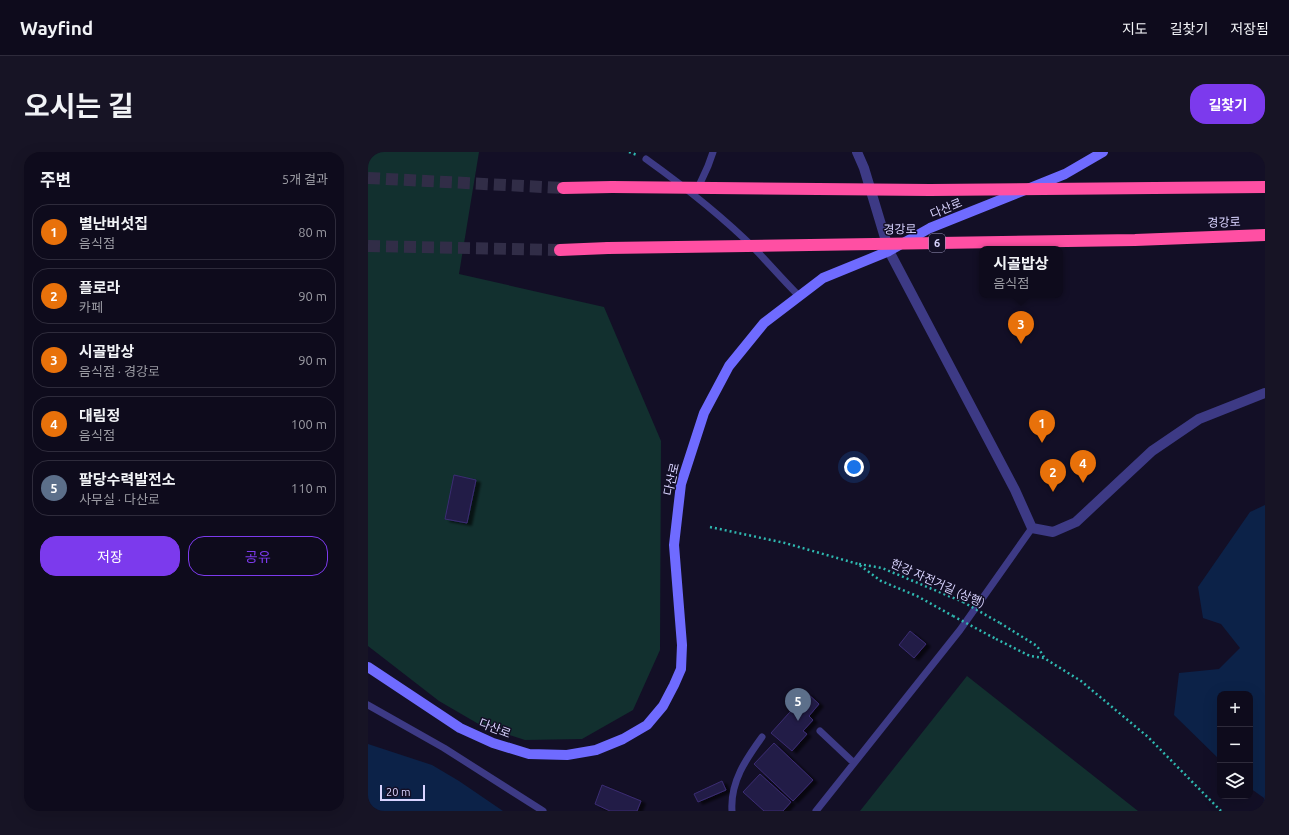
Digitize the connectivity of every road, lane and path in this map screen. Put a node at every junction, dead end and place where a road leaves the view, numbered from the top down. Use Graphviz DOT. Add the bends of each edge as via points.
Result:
graph roads {
  1 [pos="713,152"];
  2 [pos="857,152"];
  3 [pos="1103,152"];
  4 [pos="646,159"];
  5 [pos="1265,187"];
  6 [pos="564,188"];
  7 [pos="694,195"];
  8 [pos="1265,235"];
  9 [pos="560,250"];
  10 [pos="889,251"];
  11 [pos="799,296"];
  12 [pos="1265,393"];
  13 [pos="710,527"];
  14 [pos="1032,528"];
  15 [pos="858,564"];
  16 [pos="1044,658"];
  17 [pos="368,667"];
  18 [pos="368,705"];
  19 [pos="820,731"];
  20 [pos="762,737"];
  21 [pos="854,763"];
  22 [pos="543,811"];
  23 [pos="732,811"];
  24 [pos="816,811"];
  25 [pos="1220,811"];
  1 -- 7 [label="lane"];
  2 -- 10 [label="street"];
  3 -- 10 [label="street, 다산로" via="1065,174 930,228"];
  4 -- 7 [label="lane"];
  5 -- 6 [label="highway, bridge" via="930,190"];
  7 -- 11 [label="lane" via="755,249"];
  8 -- 9 [label="highway, 경강로 / 6, bridge" via="1135,240"];
  10 -- 11 [label="street, 다산로" via="823,278"];
  10 -- 14 [label="street" via="1015,490"];
  11 -- 17 [label="street, 다산로" via="764,324 729,366 704,413 680,484 674,545 682,645 680,669 663,706 647,725 623,739 596,750 567,755 529,754 493,743 460,728"];
  12 -- 14 [label="street" via="1199,419 1152,451 1076,522 1053,532"];
  13 -- 15 [label="path" via="785,542"];
  14 -- 21 [label="lane" via="960,630"];
  15 -- 16 [label="path, bridge" via="881,581 917,596 1030,656"];
  15 -- 16 [label="path, 한강 자전거길 (상행), bridge" via="882,568 963,602 1037,646"];
  16 -- 25 [label="path" via="1082,681 1148,737"];
  18 -- 22 [label="lane" via="444,748"];
  19 -- 21 [label="lane"];
  20 -- 23 [label="lane" via="737,777 731,802"];
  21 -- 24 [label="lane"];
}
